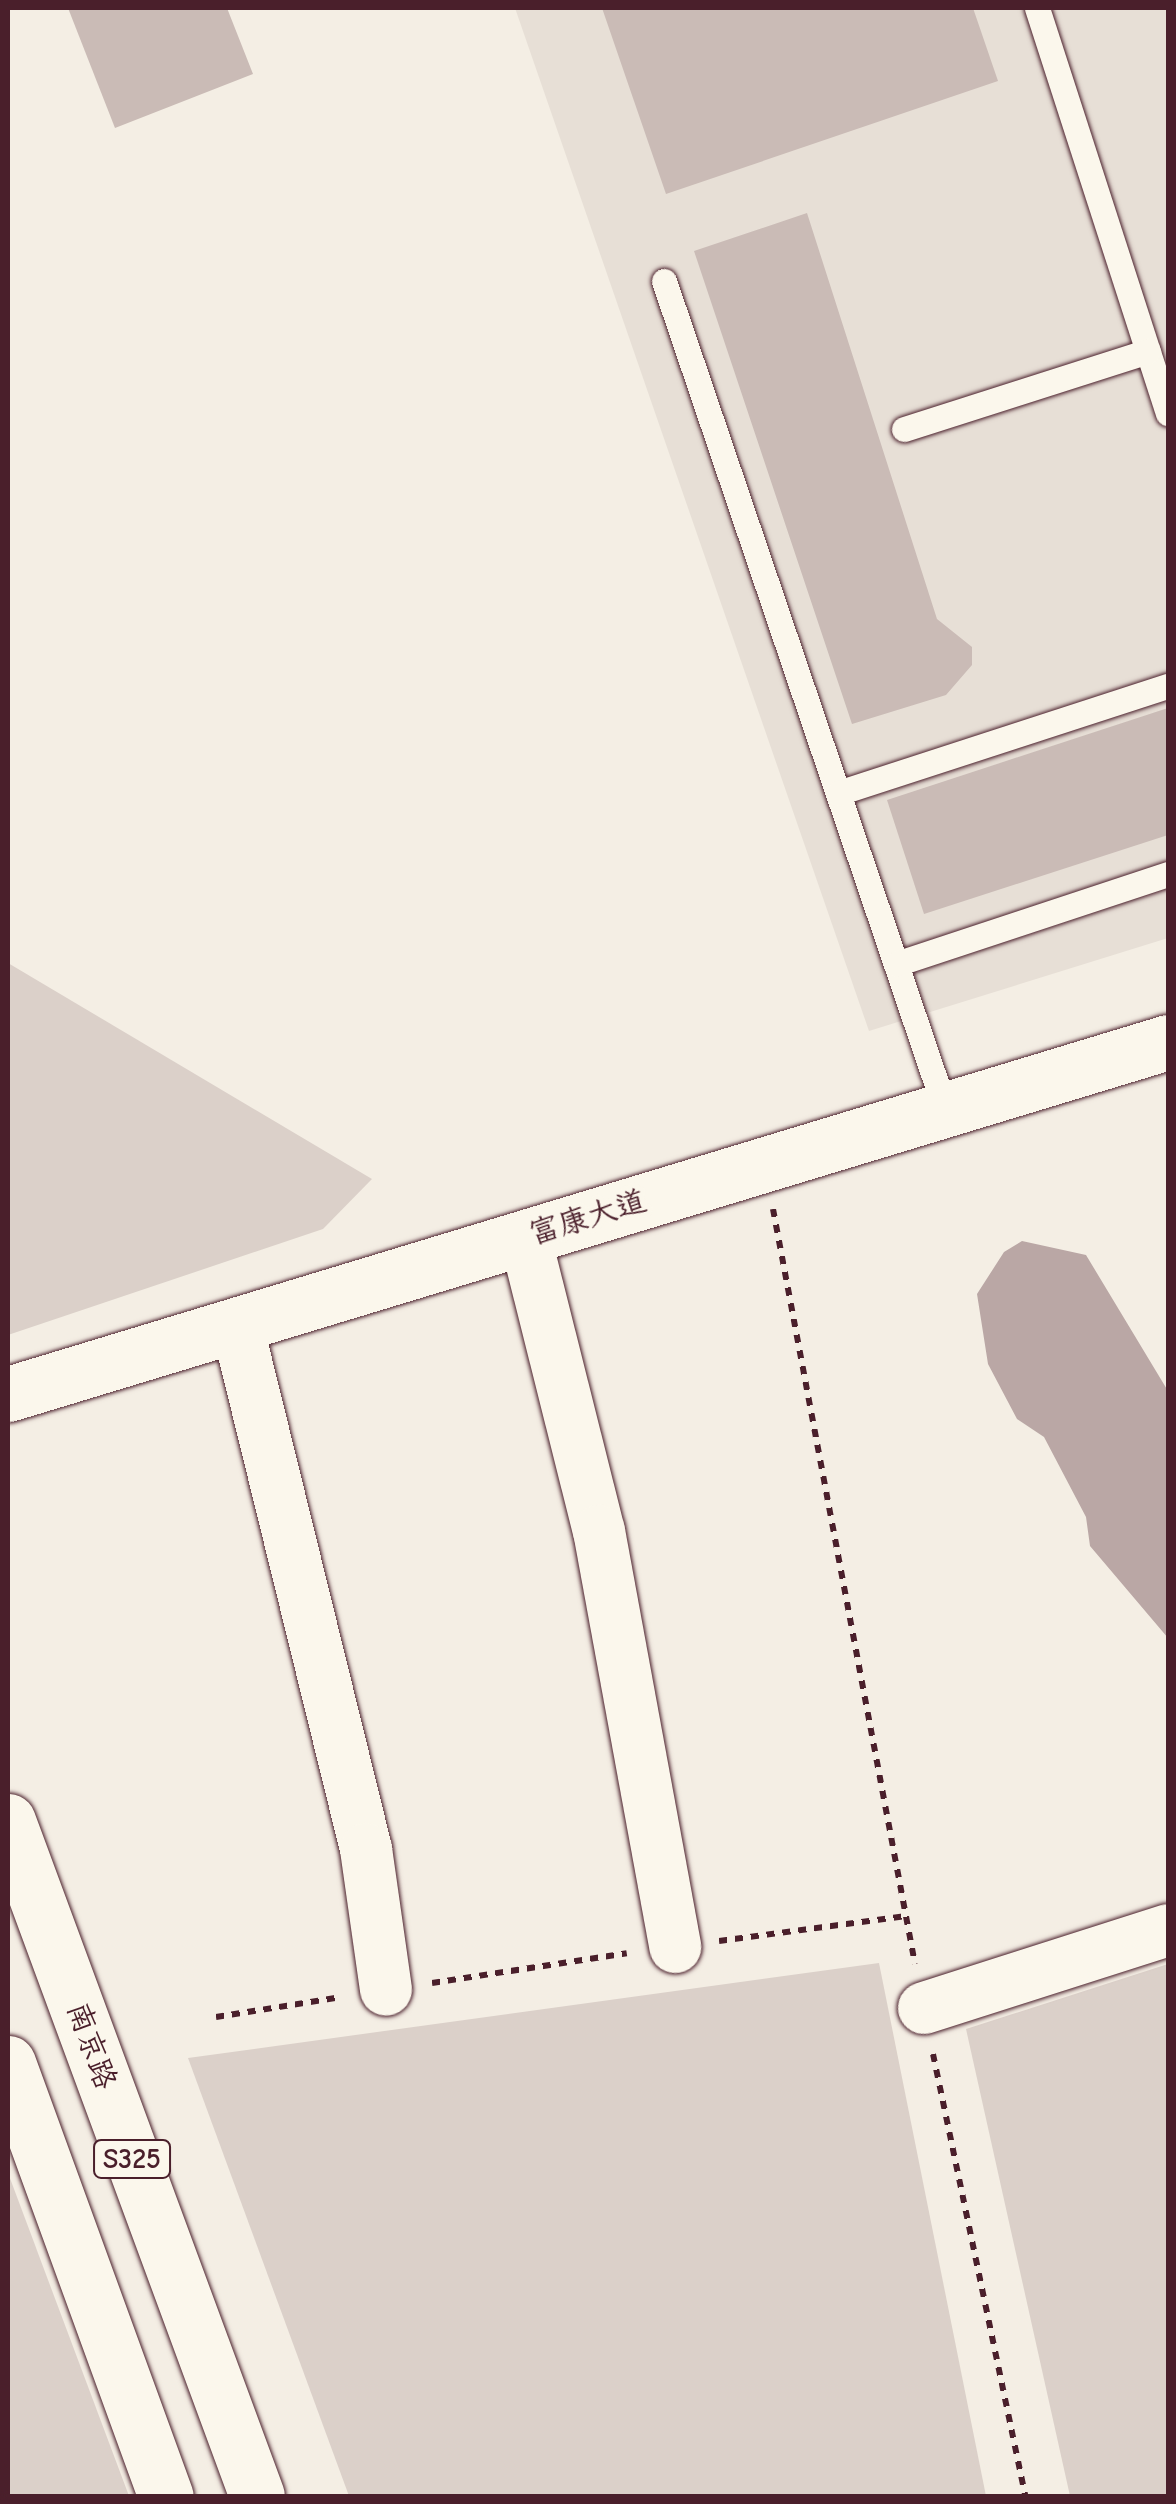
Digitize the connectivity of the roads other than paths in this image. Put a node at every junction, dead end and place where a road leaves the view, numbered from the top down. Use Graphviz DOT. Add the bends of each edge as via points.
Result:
graph roads {
  1 [pos="1036,8"];
  2 [pos="664,281"];
  3 [pos="1148,350"];
  4 [pos="1168,413"];
  5 [pos="904,430"];
  6 [pos="1168,686"];
  7 [pos="838,793"];
  8 [pos="1168,874"];
  9 [pos="896,964"];
  10 [pos="1168,1042"];
  11 [pos="945,1109"];
  12 [pos="526,1237"];
  13 [pos="236,1324"];
  14 [pos="8,1394"];
  15 [pos="8,1821"];
  16 [pos="1168,1930"];
  17 [pos="676,1947"];
  18 [pos="386,1990"];
  19 [pos="924,2008"];
  20 [pos="8,2064"];
  21 [pos="14,2123"];
  22 [pos="166,2496"];
  23 [pos="257,2496"];
  1 -- 3 [label="lane"];
  2 -- 7 [label="lane"];
  3 -- 4 [label="lane"];
  3 -- 5 [label="lane"];
  6 -- 7 [label="lane"];
  7 -- 9 [label="lane"];
  8 -- 9 [label="lane"];
  9 -- 11 [label="lane"];
  10 -- 11 [label="street, 富康大道"];
  11 -- 12 [label="street, 富康大道"];
  12 -- 13 [label="street, 富康大道"];
  12 -- 17 [label="street" via="599,1532"];
  13 -- 14 [label="street, 富康大道"];
  13 -- 18 [label="street" via="366,1849"];
  15 -- 23 [label="street, 南京路 / S325"];
  16 -- 19 [label="street"];
  20 -- 21 [label="street, S325"];
  21 -- 22 [label="street, S325"];
}
